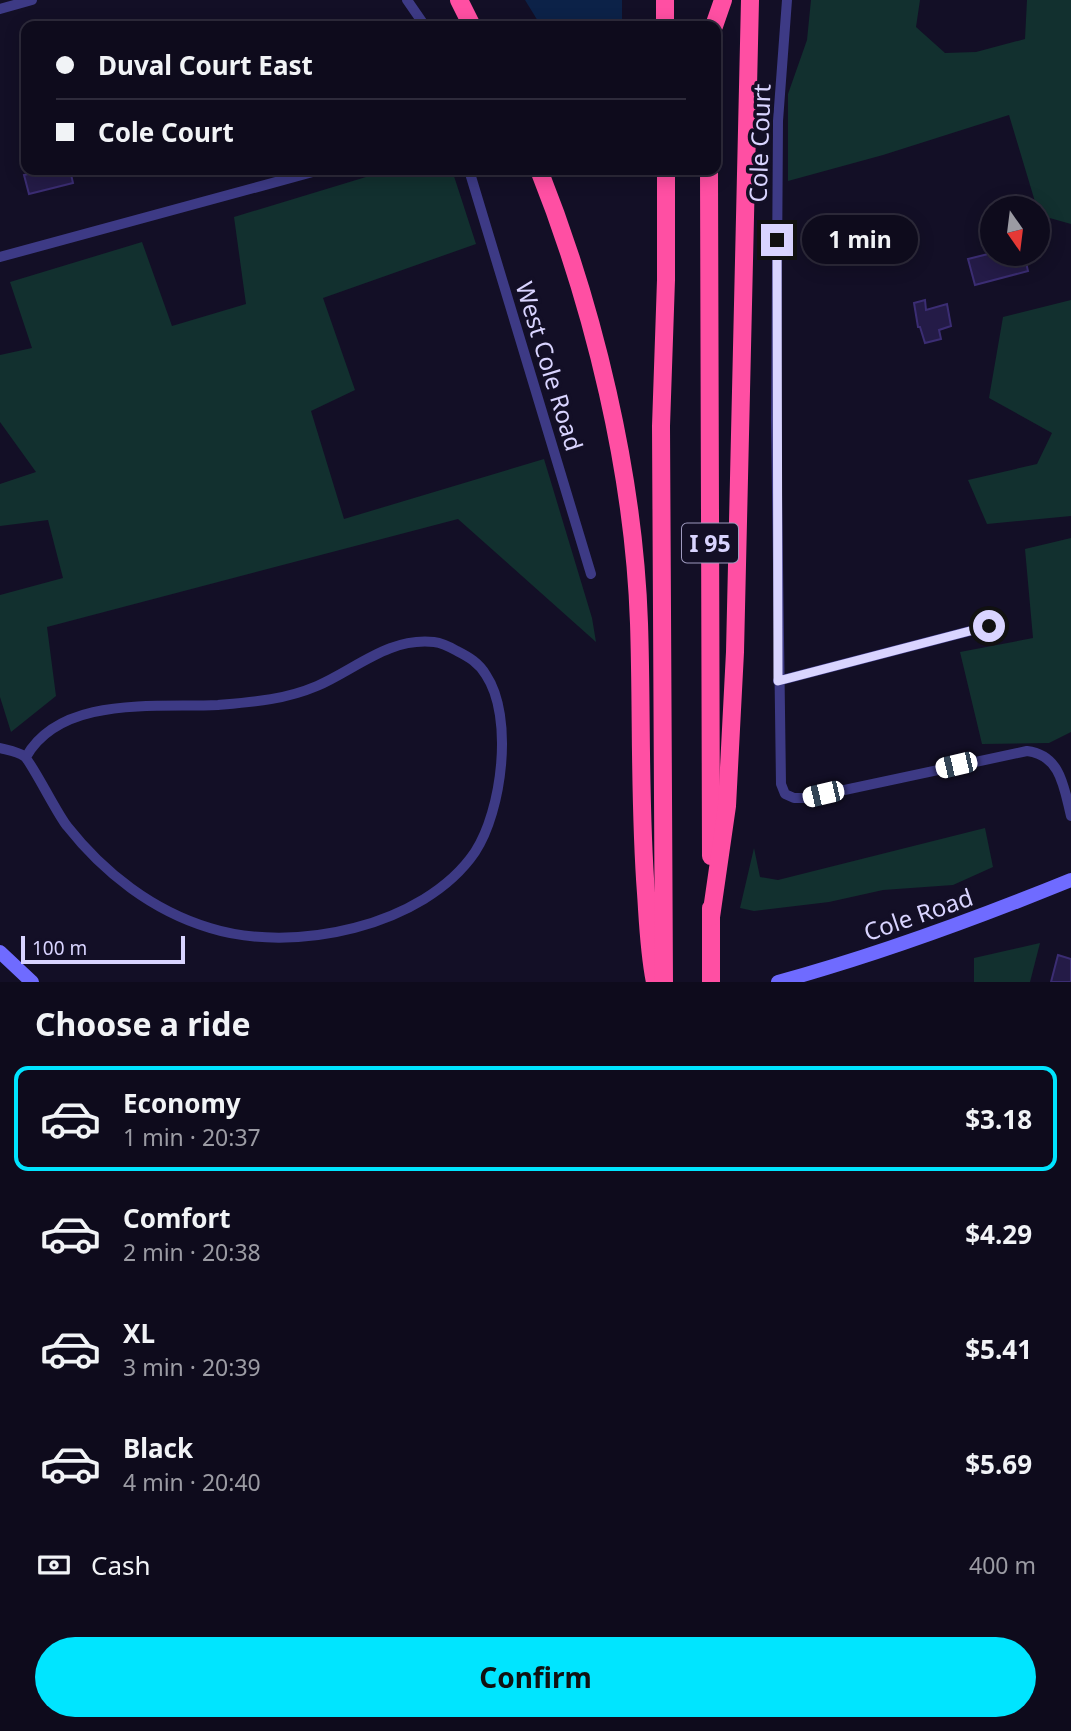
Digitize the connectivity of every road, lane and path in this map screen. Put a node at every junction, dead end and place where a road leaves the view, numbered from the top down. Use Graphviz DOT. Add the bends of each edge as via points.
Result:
graph roads {
  1 [pos="32,0"];
  2 [pos="407,0"];
  3 [pos="459,0"];
  4 [pos="665,0"];
  5 [pos="709,0"];
  6 [pos="723,0"];
  7 [pos="750,0"];
  8 [pos="787,0"];
  9 [pos="0,9"];
  10 [pos="422,21"];
  11 [pos="470,21"];
  12 [pos="665,21"];
  13 [pos="711,21"];
  14 [pos="713,21"];
  15 [pos="302,175"];
  16 [pos="471,175"];
  17 [pos="541,175"];
  18 [pos="666,175"];
  19 [pos="709,175"];
  20 [pos="0,257"];
  21 [pos="591,574"];
  22 [pos="989,626"];
  23 [pos="778,681"];
  24 [pos="0,748"];
  25 [pos="26,757"];
  26 [pos="1071,816"];
  27 [pos="1071,880"];
  28 [pos="711,917"];
  29 [pos="0,952"];
  30 [pos="32,982"];
  31 [pos="655,982"];
  32 [pos="664,982"];
  33 [pos="711,982"];
  34 [pos="778,982"];
  1 -- 9 [label="street"];
  2 -- 10 [label="street"];
  3 -- 11 [label="highway"];
  4 -- 12 [label="highway"];
  5 -- 13 [label="highway"];
  6 -- 14 [label="highway"];
  7 -- 28 [label="highway" via="734,665 727,806"];
  8 -- 23 [label="street, Cole Court" via="778,121"];
  15 -- 20 [label="street"];
  16 -- 21 [label="street, West Cole Road"];
  17 -- 31 [label="highway" via="600,362 628,517 639,619 644,860"];
  18 -- 32 [label="highway, I 95" via="661,426"];
  19 -- 28 [label="highway, I 95"];
  22 -- 23 [label="street"];
  23 -- 26 [label="street, Cole Court" via="779,772 785,794 807,798 1027,751 1044,754 1058,771"];
  24 -- 25 [label="street"];
  25 -- 25 [label="street" via="67,826 97,860 136,892 210,929 283,940 323,935 410,907 455,877 477,850 494,814 499,791 499,706 493,686 473,660 439,642 413,642 392,647 316,686 261,703 84,712 49,729"];
  27 -- 34 [label="street, Cole Road" via="843,964"];
  28 -- 33 [label="highway, I 95"];
  29 -- 30 [label="street"];
}
